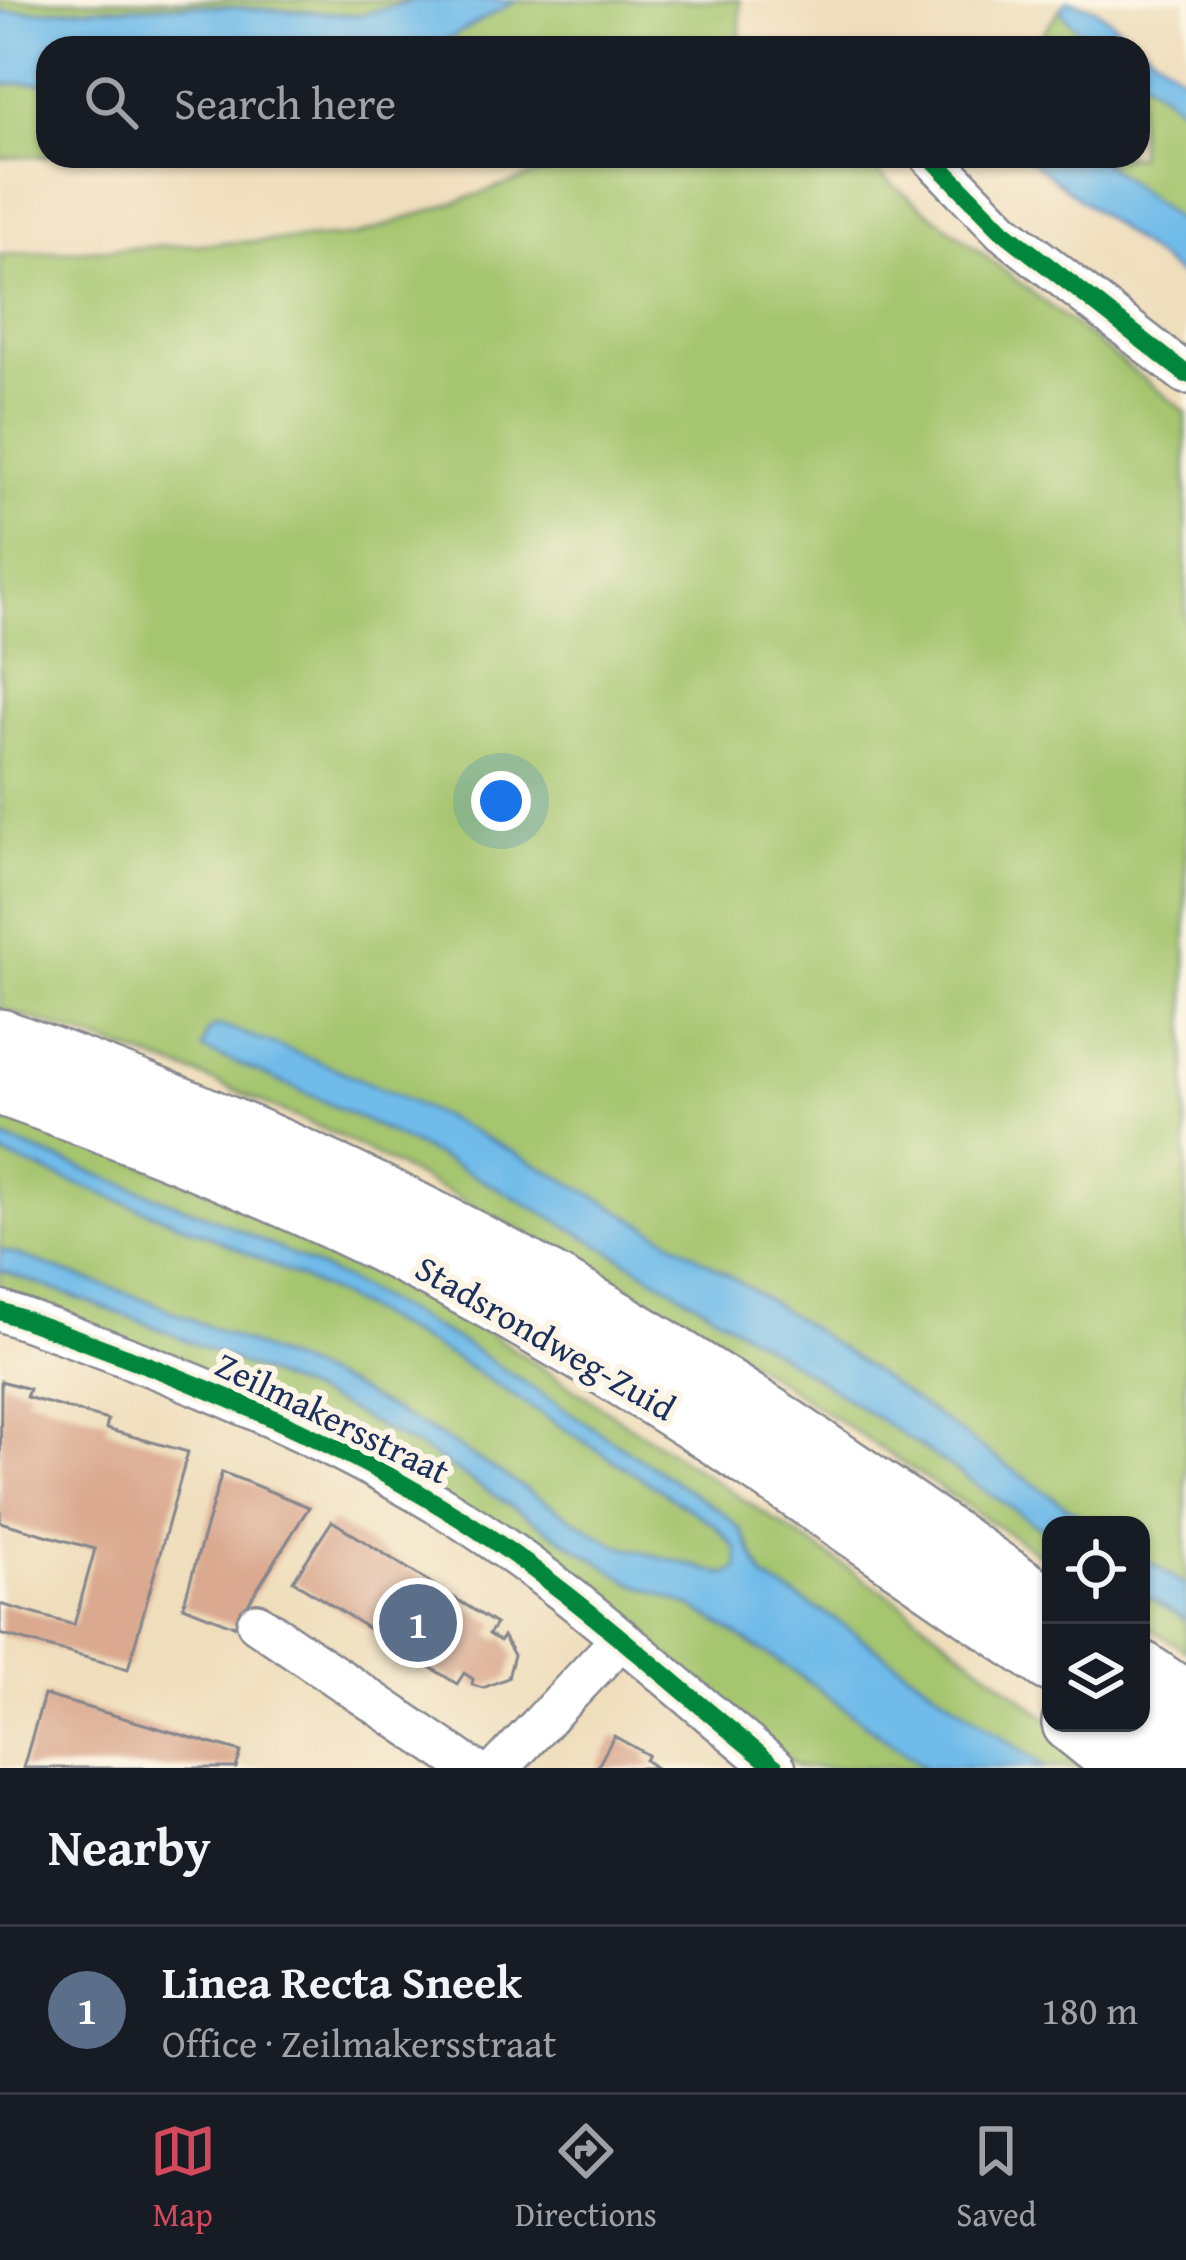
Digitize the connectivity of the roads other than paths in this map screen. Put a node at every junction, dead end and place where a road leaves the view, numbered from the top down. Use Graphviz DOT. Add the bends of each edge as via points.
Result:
graph roads {
  1 [pos="942,168"];
  2 [pos="1186,374"];
  3 [pos="0,1038"];
  4 [pos="0,1086"];
  5 [pos="0,1311"];
  6 [pos="864,1480"];
  7 [pos="789,1483"];
  8 [pos="1042,1571"];
  9 [pos="1042,1602"];
  10 [pos="257,1623"];
  11 [pos="619,1641"];
  12 [pos="1150,1641"];
  13 [pos="1042,1657"];
  14 [pos="1186,1663"];
  15 [pos="1150,1676"];
  16 [pos="1042,1701"];
  17 [pos="1186,1701"];
  18 [pos="1150,1731"];
  19 [pos="1082,1732"];
  20 [pos="1186,1756"];
  21 [pos="471,1768"];
  22 [pos="499,1768"];
  23 [pos="776,1768"];
  24 [pos="1127,1768"];
  1 -- 2 [label="street" via="1003,231"];
  3 -- 6 [label="highway, Stadsrondweg-Zuid" via="242,1131 414,1210 557,1286"];
  4 -- 7 [label="highway, Stadsrondweg-Zuid" via="259,1188 443,1275"];
  5 -- 11 [label="street, Zeilmakersstraat" via="163,1371 363,1462 547,1578"];
  6 -- 8 [label="highway" via="987,1535"];
  6 -- 9 [label="highway, Stadsrondweg-Zuid"];
  7 -- 13 [label="highway, Stadsrondweg-Zuid"];
  7 -- 16 [label="highway" via="878,1574"];
  10 -- 21 [label="street"];
  11 -- 22 [label="street"];
  11 -- 23 [label="street, Zeilmakersstraat"];
  12 -- 14 [label="highway"];
  15 -- 17 [label="highway"];
  18 -- 20 [label="highway"];
  19 -- 24 [label="highway"];
}
